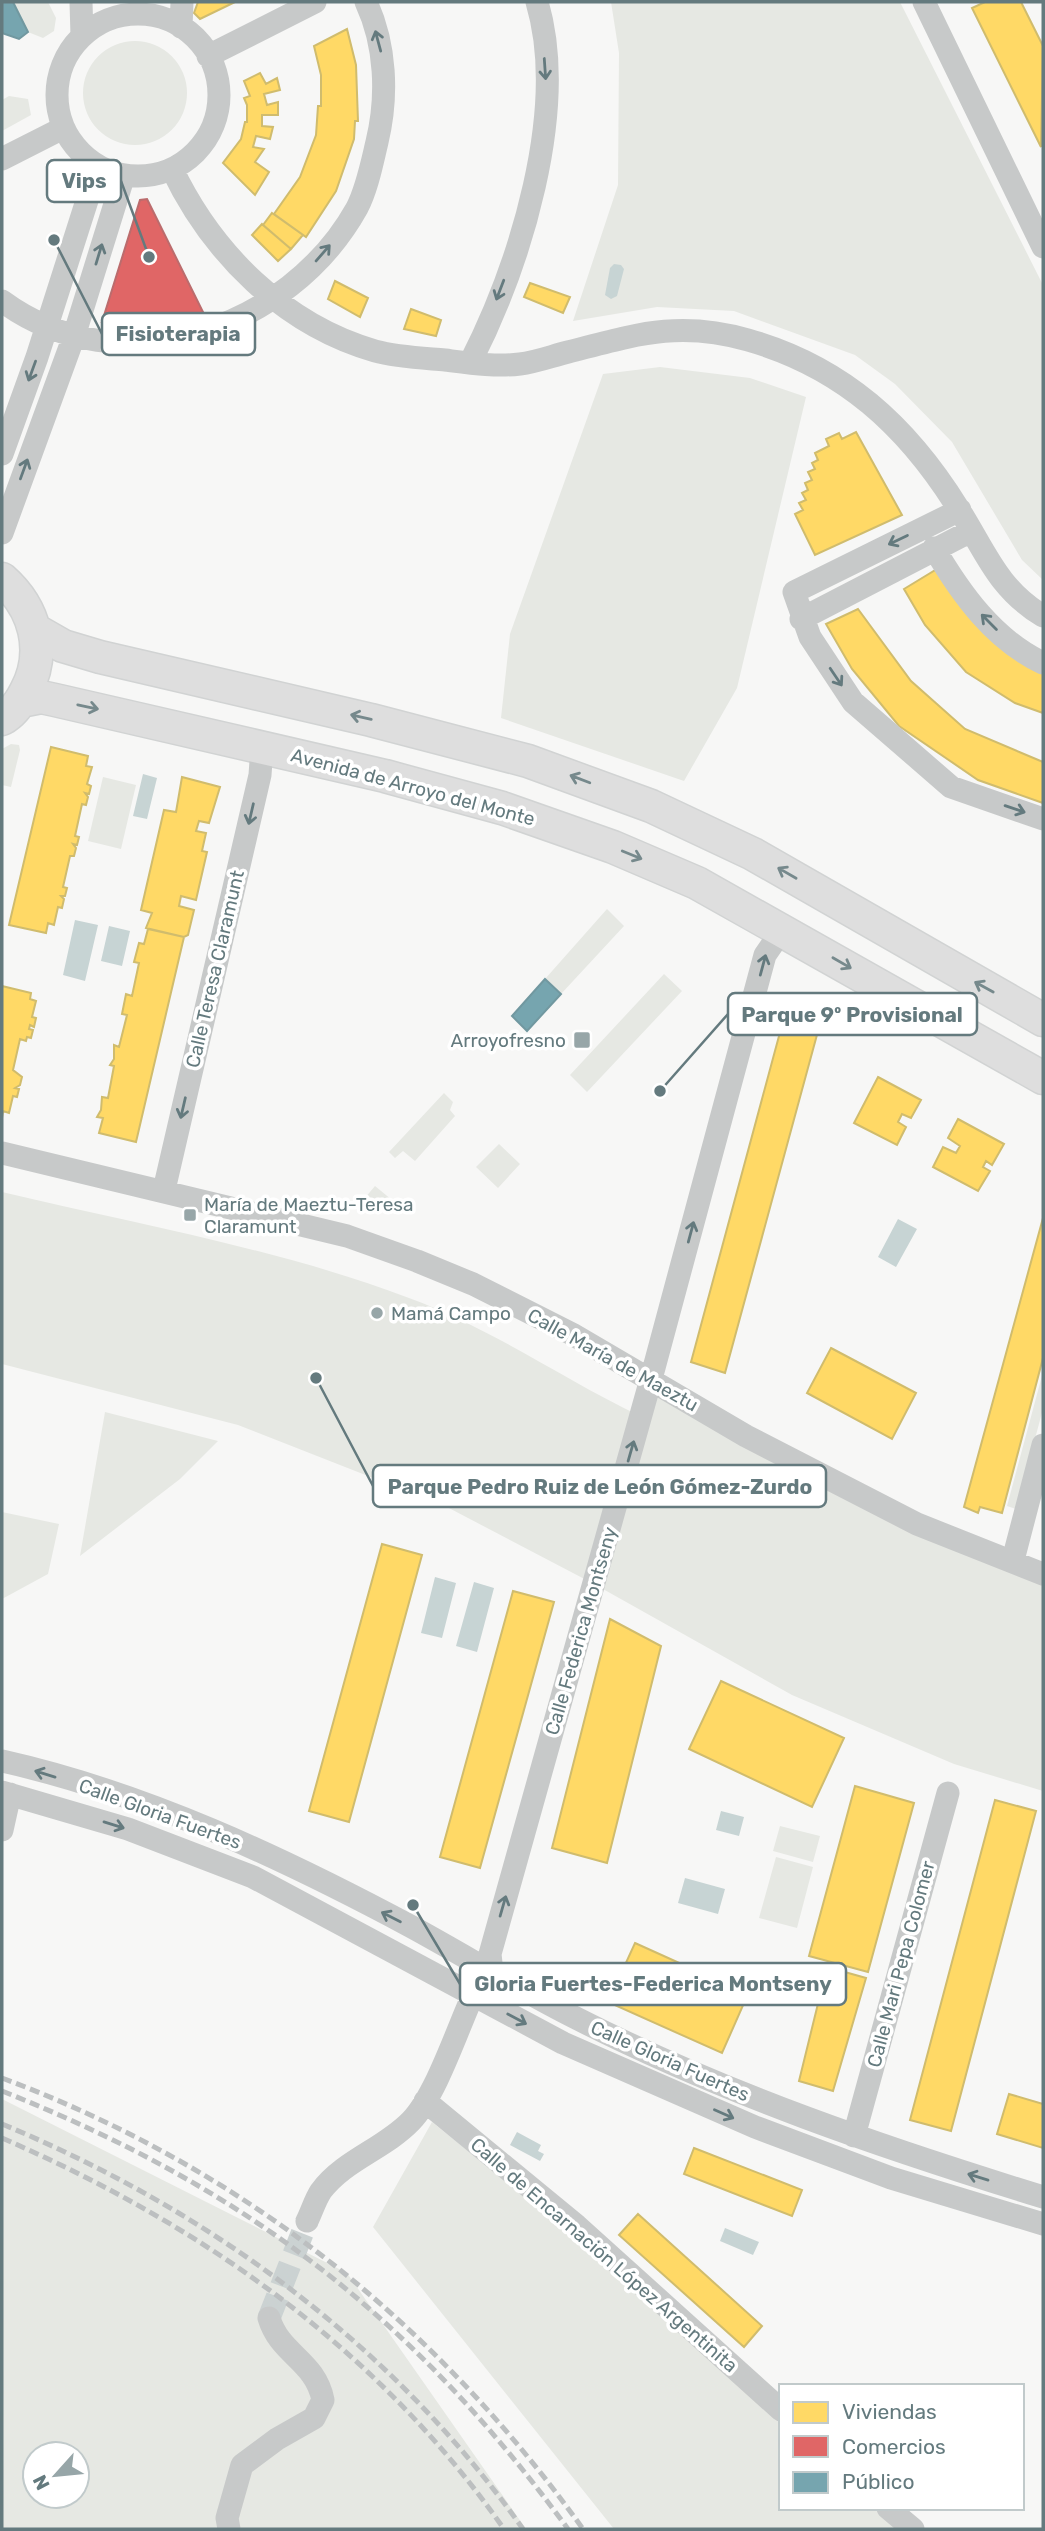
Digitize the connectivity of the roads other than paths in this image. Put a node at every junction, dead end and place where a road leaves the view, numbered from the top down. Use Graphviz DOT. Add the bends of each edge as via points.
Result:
graph roads {
  1 [pos="81,2"];
  2 [pos="182,2"];
  3 [pos="315,2"];
  4 [pos="366,2"];
  5 [pos="537,2"];
  6 [pos="924,2"];
  7 [pos="146,8"];
  8 [pos="108,9"];
  9 [pos="181,27"];
  10 [pos="82,36"];
  11 [pos="208,56"];
  12 [pos="63,128"];
  13 [pos="2,159"];
  14 [pos="98,166"];
  15 [pos="172,169"];
  16 [pos="124,176"];
  17 [pos="1043,247"];
  18 [pos="274,300"];
  19 [pos="2,301"];
  20 [pos="46,328"];
  21 [pos="74,336"];
  22 [pos="470,363"];
  23 [pos="2,454"];
  24 [pos="960,510"];
  25 [pos="971,531"];
  26 [pos="2,533"];
  27 [pos="934,548"];
  28 [pos="2,575"];
  29 [pos="1043,616"];
  30 [pos="801,619"];
  31 [pos="36,630"];
  32 [pos="1043,663"];
  33 [pos="11,710"];
  34 [pos="262,747"];
  35 [pos="1043,819"];
  36 [pos="783,929"];
  37 [pos="1043,1020"];
  38 [pos="1043,1078"];
  39 [pos="2,1153"];
  40 [pos="164,1191"];
  41 [pos="651,1379"];
  42 [pos="1043,1446"];
  43 [pos="1013,1560"];
  44 [pos="1043,1574"];
  45 [pos="2,1762"];
  46 [pos="6,1793"];
  47 [pos="948,1793"];
  48 [pos="2,1830"];
  49 [pos="492,1972"];
  50 [pos="473,1995"];
  51 [pos="425,2101"];
  52 [pos="854,2136"];
  53 [pos="1043,2197"];
  54 [pos="307,2221"];
  55 [pos="1043,2224"];
  56 [pos="269,2319"];
  57 [pos="779,2408"];
  58 [pos="890,2510"];
  59 [pos="229,2529"];
  60 [pos="914,2529"];
  1 -- 10 [label="street"];
  2 -- 9 [label="street"];
  3 -- 11 [label="street"];
  18 -- 4 [label="street, one-way" via="292,287 336,238 358,206 372,164 385,110 382,52"];
  5 -- 22 [label="street, one-way" via="546,87 540,171 513,257"];
  6 -- 17 [label="street"];
  7 -- 8 [label="street"];
  7 -- 9 [label="street"];
  8 -- 10 [label="street"];
  9 -- 11 [label="street"];
  10 -- 12 [label="street" via="59,77"];
  11 -- 15 [label="street" via="217,87 214,120 198,149"];
  12 -- 13 [label="street"];
  12 -- 14 [label="street" via="83,156"];
  14 -- 16 [label="street"];
  14 -- 20 [label="street"];
  15 -- 16 [label="street" via="149,176"];
  15 -- 18 [label="street" via="206,229"];
  21 -- 16 [label="street, one-way"];
  18 -- 21 [label="street" via="173,340 110,343"];
  18 -- 22 [label="street" via="327,332 376,352"];
  19 -- 20 [label="street"];
  20 -- 21 [label="street"];
  20 -- 23 [label="street, one-way"];
  26 -- 21 [label="street, one-way"];
  22 -- 24 [label="street" via="520,364 643,332 684,328 746,340 802,359 896,424"];
  24 -- 25 [label="street"];
  24 -- 30 [label="street, one-way" via="793,592"];
  25 -- 27 [label="street"];
  25 -- 29 [label="street" via="989,565 1018,601"];
  27 -- 30 [label="street"];
  32 -- 27 [label="street, one-way" via="1024,654 962,594"];
  28 -- 31 [label="street" via="24,602"];
  30 -- 35 [label="street, one-way" via="853,702 951,787"];
  31 -- 33 [label="street" via="33,679"];
  37 -- 31 [label="street, one-way" via="753,854 651,806 527,761 100,657 63,646"];
  33 -- 34 [label="street, Avenida de Arroyo del Monte, one-way" via="48,699"];
  34 -- 36 [label="street, Avenida de Arroyo del Monte, one-way" via="514,812 697,883"];
  34 -- 40 [label="street, Calle Teresa Claramunt, one-way" via="260,775"];
  36 -- 38 [label="street, Avenida de Arroyo del Monte, one-way"];
  41 -- 36 [label="street, Calle Federica Montseny, one-way" via="765,955"];
  39 -- 40 [label="street, Calle María de Maeztu"];
  40 -- 41 [label="street, Calle María de Maeztu" via="347,1236 417,1261 514,1304"];
  41 -- 43 [label="street, Calle María de Maeztu" via="746,1436 918,1524"];
  49 -- 41 [label="street, Calle Federica Montseny, one-way" via="490,1954"];
  42 -- 43 [label="street"];
  43 -- 44 [label="street, Calle María de Maeztu"];
  49 -- 45 [label="street, Calle Gloria Fuertes, one-way" via="261,1851 135,1801"];
  46 -- 48 [label="street"];
  46 -- 50 [label="street, Calle Gloria Fuertes, one-way" via="128,1829 253,1877"];
  47 -- 52 [label="street, Calle Mari Pepa Colomer"];
  49 -- 52 [label="street, Calle Gloria Fuertes" via="577,2019 762,2102"];
  50 -- 51 [label="street"];
  50 -- 55 [label="street, Calle Gloria Fuertes, one-way" via="564,2043 755,2127 891,2178"];
  51 -- 54 [label="street" via="393,2138 340,2171 320,2193"];
  51 -- 57 [label="street, Calle de Encarnación López Argentinita" via="578,2226"];
  53 -- 52 [label="street, Calle Gloria Fuertes, one-way"];
  56 -- 59 [label="street" via="282,2344 315,2375 323,2400 314,2417 242,2465"];
  58 -- 60 [label="street"];
}
